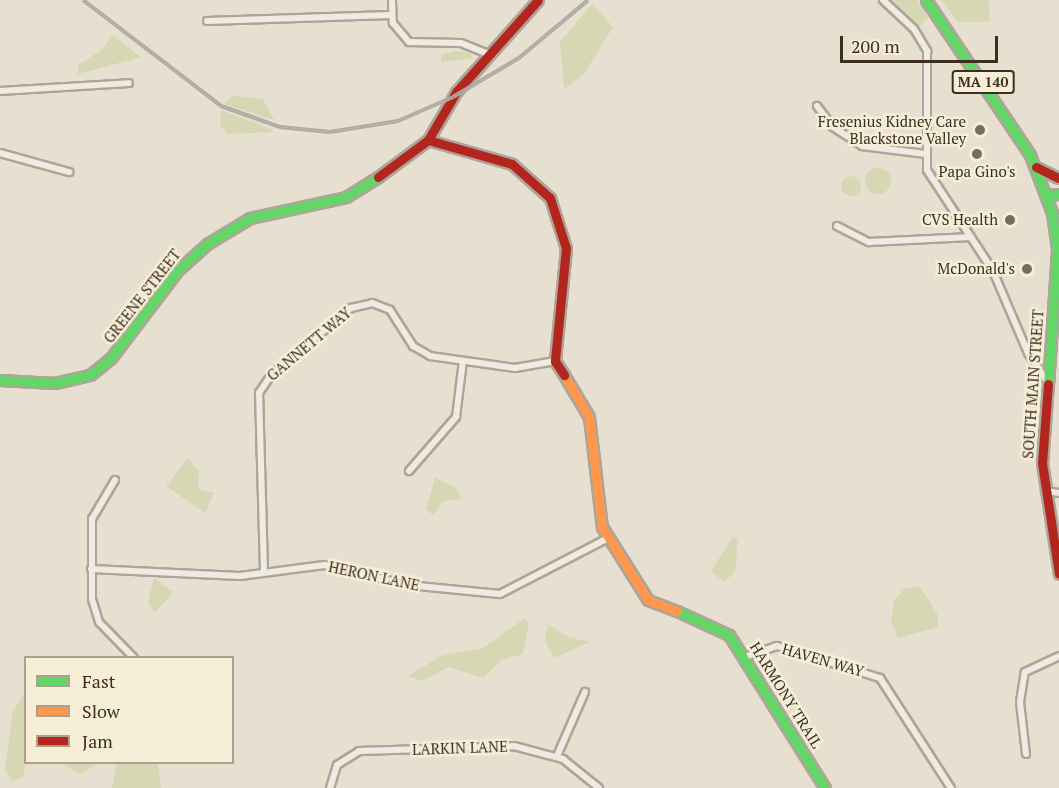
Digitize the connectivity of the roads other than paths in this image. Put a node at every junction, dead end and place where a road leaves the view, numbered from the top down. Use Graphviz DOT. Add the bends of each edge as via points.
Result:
graph roads {
  1 [pos="392,0"];
  2 [pos="538,0"];
  3 [pos="883,0"];
  4 [pos="926,0"];
  5 [pos="390,15"];
  6 [pos="207,21"];
  7 [pos="488,54"];
  8 [pos="129,82"];
  9 [pos="0,91"];
  10 [pos="817,106"];
  11 [pos="428,140"];
  12 [pos="0,153"];
  13 [pos="925,154"];
  14 [pos="1036,167"];
  15 [pos="69,172"];
  16 [pos="1059,179"];
  17 [pos="1059,194"];
  18 [pos="1047,195"];
  19 [pos="837,226"];
  20 [pos="1059,231"];
  21 [pos="971,237"];
  22 [pos="1057,242"];
  23 [pos="464,361"];
  24 [pos="555,361"];
  25 [pos="0,380"];
  26 [pos="1047,381"];
  27 [pos="409,471"];
  28 [pos="115,480"];
  29 [pos="1045,490"];
  30 [pos="1059,493"];
  31 [pos="608,538"];
  32 [pos="91,569"];
  33 [pos="264,571"];
  34 [pos="1059,574"];
  35 [pos="133,656"];
  36 [pos="1059,656"];
  37 [pos="745,657"];
  38 [pos="585,692"];
  39 [pos="1026,754"];
  40 [pos="557,756"];
  41 [pos="330,788"];
  42 [pos="599,788"];
  43 [pos="825,788"];
  44 [pos="951,788"];
  1 -- 5 [label="street"];
  2 -- 7 [label="street, GREENE STREET"];
  3 -- 13 [label="street" via="911,26 927,51"];
  4 -- 14 [label="street, MA 140"];
  5 -- 6 [label="street"];
  5 -- 7 [label="street" via="409,42 461,43"];
  7 -- 11 [label="street, GREENE STREET" via="456,92"];
  8 -- 9 [label="street"];
  10 -- 13 [label="street" via="833,127 862,146"];
  11 -- 24 [label="street" via="518,167 556,208 566,257"];
  11 -- 25 [label="street, GREENE STREET" via="355,193 250,218 207,244 177,271 111,358 90,375 61,383"];
  12 -- 15 [label="street"];
  13 -- 21 [label="street" via="932,179"];
  14 -- 16 [label="street"];
  14 -- 18 [label="street, MA 140"];
  16 -- 18 [label="street"];
  17 -- 18 [label="street"];
  18 -- 22 [label="street, SOUTH MAIN STREET / MA 140"];
  19 -- 21 [label="street" via="869,242"];
  20 -- 22 [label="street"];
  21 -- 26 [label="street"];
  22 -- 26 [label="street, SOUTH MAIN STREET / MA 140"];
  23 -- 24 [label="street, GANNETT WAY" via="526,368"];
  23 -- 27 [label="street" via="456,417"];
  23 -- 33 [label="street, GANNETT WAY" via="420,352 395,314 365,303 344,312 266,380 255,412"];
  24 -- 31 [label="street, HARMONY TRAIL" via="589,417 596,504"];
  26 -- 29 [label="street, SOUTH MAIN STREET / MA 140"];
  28 -- 32 [label="street" via="93,514"];
  29 -- 30 [label="street"];
  29 -- 34 [label="street, SOUTH MAIN STREET / MA 140"];
  31 -- 33 [label="street, HERON LANE" via="500,594 408,585 324,565"];
  31 -- 37 [label="street, HARMONY TRAIL" via="648,600 718,627"];
  32 -- 33 [label="street, HERON LANE" via="240,576"];
  32 -- 35 [label="street" via="96,615"];
  36 -- 39 [label="street" via="1024,672 1020,702"];
  37 -- 43 [label="street, HARMONY TRAIL"];
  37 -- 44 [label="street, HAVEN WAY" via="777,646 880,678"];
  38 -- 40 [label="street"];
  40 -- 41 [label="street, LARKIN LANE" via="514,746 359,751 337,765"];
  40 -- 42 [label="street, LARKIN LANE"];
}
